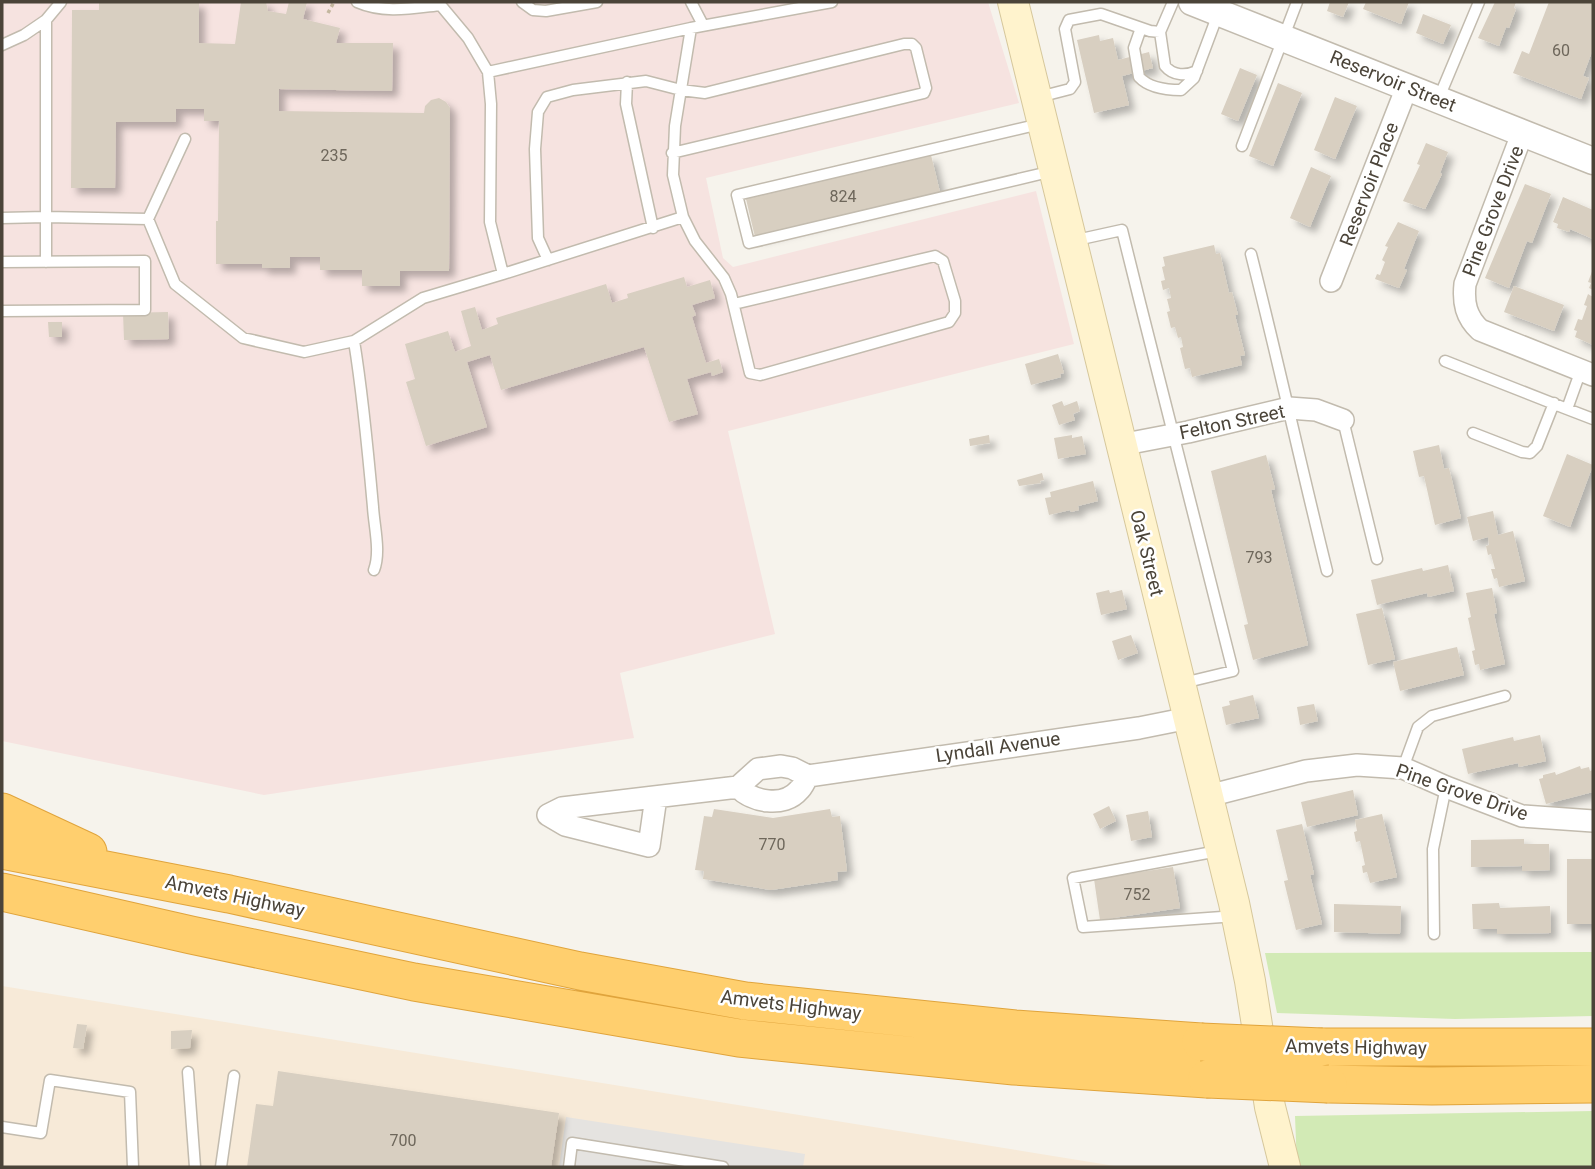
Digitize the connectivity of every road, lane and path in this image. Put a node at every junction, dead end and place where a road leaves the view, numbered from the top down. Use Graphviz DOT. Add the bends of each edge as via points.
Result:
graph roads {
  1 [pos="61,2"];
  2 [pos="334,2"];
  3 [pos="357,2"];
  4 [pos="522,2"];
  5 [pos="597,2"];
  6 [pos="691,2"];
  7 [pos="832,2"];
  8 [pos="1013,2"];
  9 [pos="1173,2"];
  10 [pos="1192,2"];
  11 [pos="1297,2"];
  12 [pos="1479,2"];
  13 [pos="439,3"];
  14 [pos="795,5"];
  15 [pos="1219,12"];
  16 [pos="328,13"];
  17 [pos="46,20"];
  18 [pos="703,25"];
  19 [pos="691,28"];
  20 [pos="1141,28"];
  21 [pos="1160,32"];
  22 [pos="1284,37"];
  23 [pos="2,45"];
  24 [pos="1197,71"];
  25 [pos="488,72"];
  26 [pos="627,82"];
  27 [pos="1407,87"];
  28 [pos="681,90"];
  29 [pos="1438,100"];
  30 [pos="1039,110"];
  31 [pos="1522,134"];
  32 [pos="185,139"];
  33 [pos="1242,146"];
  34 [pos="672,153"];
  35 [pos="1593,161"];
  36 [pos="1054,171"];
  37 [pos="46,217"];
  38 [pos="684,217"];
  39 [pos="2,218"];
  40 [pos="148,219"];
  41 [pos="653,228"];
  42 [pos="1071,241"];
  43 [pos="1251,254"];
  44 [pos="548,260"];
  45 [pos="2,262"];
  46 [pos="46,262"];
  47 [pos="503,274"];
  48 [pos="1331,281"];
  49 [pos="734,304"];
  50 [pos="2,311"];
  51 [pos="354,341"];
  52 [pos="1445,361"];
  53 [pos="1587,373"];
  54 [pos="1553,403"];
  55 [pos="1289,408"];
  56 [pos="1567,409"];
  57 [pos="1593,419"];
  58 [pos="1343,420"];
  59 [pos="1473,433"];
  60 [pos="1173,435"];
  61 [pos="1120,445"];
  62 [pos="1377,559"];
  63 [pos="374,570"];
  64 [pos="1327,571"];
  65 [pos="1180,684"];
  66 [pos="1505,696"];
  67 [pos="1189,718"];
  68 [pos="1403,768"];
  69 [pos="808,776"];
  70 [pos="738,787"];
  71 [pos="1446,788"];
  72 [pos="1208,796"];
  73 [pos="656,797"];
  74 [pos="2,811"];
  75 [pos="1593,821"];
  76 [pos="2,850"];
  77 [pos="1221,851"];
  78 [pos="137,875"];
  79 [pos="2,892"];
  80 [pos="1237,916"];
  81 [pos="2,918"];
  82 [pos="1434,934"];
  83 [pos="191,935"];
  84 [pos="1593,1047"];
  85 [pos="188,1072"];
  86 [pos="234,1076"];
  87 [pos="1593,1084"];
  88 [pos="1270,1107"];
  89 [pos="2,1127"];
  90 [pos="133,1167"];
  91 [pos="195,1167"];
  92 [pos="221,1167"];
  93 [pos="569,1167"];
  94 [pos="723,1167"];
  95 [pos="1271,1167"];
  96 [pos="1285,1167"];
  1 -- 17 [label="lane"];
  2 -- 16 [label="path"];
  3 -- 13 [label="lane" via="402,10"];
  4 -- 5 [label="lane" via="533,10 546,11"];
  6 -- 18 [label="lane"];
  7 -- 14 [label="lane"];
  8 -- 30 [label="main road, Oak Street"];
  9 -- 21 [label="lane"];
  10 -- 15 [label="street, Reservoir Street"];
  11 -- 22 [label="lane"];
  12 -- 29 [label="lane"];
  13 -- 25 [label="lane"];
  14 -- 18 [label="lane"];
  15 -- 22 [label="street, Reservoir Street"];
  15 -- 24 [label="lane"];
  17 -- 23 [label="lane"];
  17 -- 37 [label="lane"];
  18 -- 19 [label="lane"];
  19 -- 25 [label="lane"];
  19 -- 28 [label="lane"];
  20 -- 21 [label="lane"];
  20 -- 24 [label="lane" via="1133,55 1140,80 1181,90"];
  20 -- 30 [label="lane" via="1101,15 1069,20 1065,29 1075,82"];
  21 -- 24 [label="lane" via="1168,70 1180,74"];
  22 -- 27 [label="street, Reservoir Street"];
  22 -- 33 [label="lane"];
  25 -- 47 [label="lane" via="490,222"];
  26 -- 28 [label="lane" via="646,81"];
  26 -- 41 [label="lane" via="626,104"];
  26 -- 44 [label="lane" via="547,97 538,112 538,239"];
  27 -- 29 [label="street, Reservoir Street"];
  27 -- 48 [label="street, Reservoir Place"];
  28 -- 34 [label="lane"];
  28 -- 34 [label="lane" via="705,93 912,44 926,88 918,96"];
  29 -- 31 [label="street, Reservoir Street"];
  30 -- 36 [label="main road, Oak Street"];
  30 -- 36 [label="lane" via="737,195 749,243"];
  31 -- 35 [label="street, Reservoir Street"];
  31 -- 53 [label="street, Pine Grove Drive" via="1465,284 1465,307 1480,330"];
  32 -- 40 [label="lane"];
  34 -- 38 [label="lane"];
  36 -- 42 [label="main road, Oak Street"];
  37 -- 39 [label="lane"];
  37 -- 40 [label="lane"];
  37 -- 46 [label="lane"];
  38 -- 41 [label="lane"];
  38 -- 49 [label="lane" via="695,241 724,278"];
  40 -- 51 [label="lane" via="175,284 243,338 304,352"];
  41 -- 44 [label="lane"];
  42 -- 60 [label="lane" via="1122,230"];
  42 -- 61 [label="main road, Oak Street"];
  43 -- 55 [label="lane"];
  44 -- 47 [label="lane"];
  45 -- 46 [label="lane"];
  46 -- 50 [label="lane" via="145,261 145,310"];
  47 -- 51 [label="lane" via="423,298"];
  49 -- 49 [label="lane" via="750,373 760,375 949,322 955,313 943,261 935,256"];
  51 -- 63 [label="lane" via="367,445"];
  52 -- 54 [label="lane"];
  53 -- 56 [label="lane"];
  54 -- 56 [label="lane"];
  54 -- 59 [label="lane" via="1530,453"];
  55 -- 58 [label="street, Felton Street" via="1315,410"];
  55 -- 60 [label="street, Felton Street"];
  55 -- 64 [label="lane"];
  56 -- 57 [label="lane"];
  58 -- 62 [label="lane"];
  60 -- 61 [label="street, Felton Street"];
  60 -- 65 [label="lane" via="1233,671"];
  61 -- 65 [label="main road, Oak Street"];
  65 -- 67 [label="main road, Oak Street"];
  66 -- 68 [label="lane" via="1432,716 1418,727"];
  67 -- 69 [label="street, Lyndall Avenue"];
  67 -- 72 [label="main road, Oak Street"];
  68 -- 71 [label="street, Pine Grove Drive"];
  68 -- 72 [label="street, Pine Grove Drive" via="1357,765 1306,771"];
  69 -- 70 [label="street, Lyndall Avenue" via="781,766 758,769"];
  69 -- 70 [label="street" via="798,792 785,798 762,801"];
  70 -- 73 [label="street, Lyndall Avenue"];
  71 -- 75 [label="street, Pine Grove Drive" via="1522,816"];
  71 -- 82 [label="lane" via="1433,849"];
  72 -- 77 [label="main road, Oak Street"];
  73 -- 73 [label="street, Lyndall Avenue" via="649,846 565,825 548,815 562,808"];
  74 -- 78 [label="highway"];
  76 -- 78 [label="highway, Amvets Highway"];
  77 -- 80 [label="main road, Oak Street"];
  77 -- 80 [label="lane" via="1073,878 1083,928"];
  78 -- 84 [label="highway, Amvets Highway, bridge" via="580,971 745,1001 1015,1029 1201,1042"];
  79 -- 83 [label="highway, Amvets Highway"];
  80 -- 88 [label="main road, Oak Street"];
  81 -- 83 [label="highway" via="59,927"];
  83 -- 87 [label="highway, Amvets Highway, bridge" via="414,982 739,1038 1014,1066 1207,1079 1445,1086"];
  85 -- 91 [label="lane"];
  86 -- 92 [label="lane"];
  88 -- 95 [label="main road, Oak Street"];
  88 -- 96 [label="main road, Oak Street"];
  89 -- 90 [label="lane" via="41,1133 50,1080 130,1092"];
  93 -- 94 [label="lane" via="572,1143"];
}
